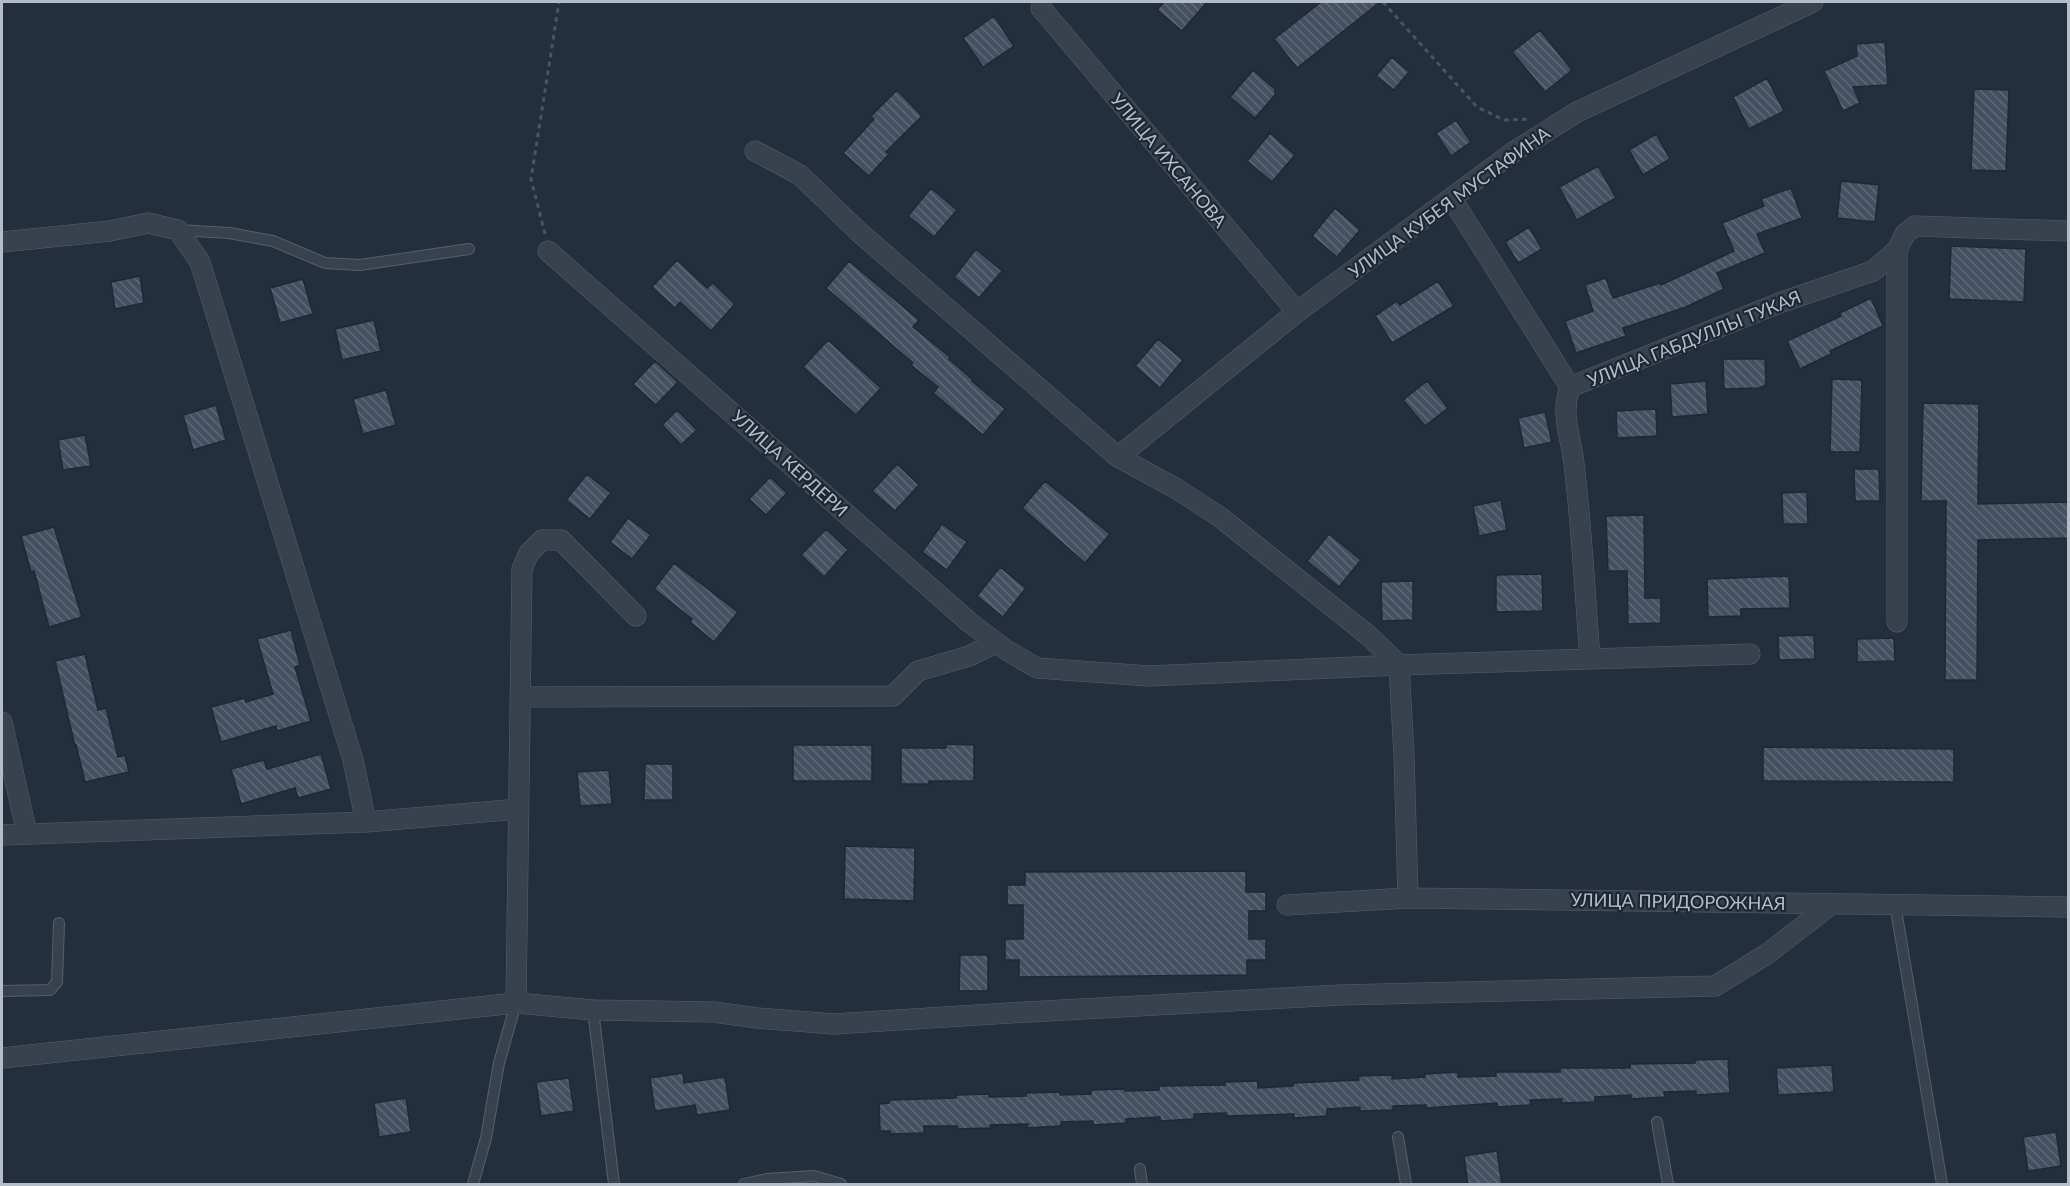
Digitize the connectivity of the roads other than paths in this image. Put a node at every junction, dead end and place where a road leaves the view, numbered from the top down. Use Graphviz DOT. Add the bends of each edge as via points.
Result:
graph roads {
  1 [pos="1813,2"];
  2 [pos="1041,8"];
  3 [pos="755,151"];
  4 [pos="1452,199"];
  5 [pos="178,230"];
  6 [pos="2068,231"];
  7 [pos="2,242"];
  8 [pos="469,249"];
  9 [pos="1897,250"];
  10 [pos="549,251"];
  11 [pos="1297,312"];
  12 [pos="1570,387"];
  13 [pos="1118,457"];
  14 [pos="636,616"];
  15 [pos="1897,622"];
  16 [pos="996,643"];
  17 [pos="1750,654"];
  18 [pos="1590,659"];
  19 [pos="1399,665"];
  20 [pos="521,697"];
  21 [pos="2,722"];
  22 [pos="519,809"];
  23 [pos="366,822"];
  24 [pos="27,834"];
  25 [pos="2,835"];
  26 [pos="1408,898"];
  27 [pos="1832,904"];
  28 [pos="1895,904"];
  29 [pos="1287,905"];
  30 [pos="2068,907"];
  31 [pos="59,923"];
  32 [pos="2,991"];
  33 [pos="516,1003"];
  34 [pos="593,1010"];
  35 [pos="2,1058"];
  36 [pos="1657,1122"];
  37 [pos="1398,1137"];
  38 [pos="1140,1169"];
  39 [pos="610,1183"];
  40 [pos="473,1185"];
  41 [pos="744,1185"];
  42 [pos="841,1185"];
  43 [pos="1142,1185"];
  44 [pos="1406,1185"];
  45 [pos="1668,1185"];
  46 [pos="1942,1185"];
  1 -- 4 [label="street, УЛИЦА КУБЕЯ МУСТАФИНА" via="1577,112 1515,151"];
  2 -- 11 [label="street, УЛИЦА ИХСАНОВА"];
  3 -- 13 [label="street" via="800,176"];
  4 -- 11 [label="street, УЛИЦА КУБЕЯ МУСТАФИНА"];
  4 -- 12 [label="street"];
  5 -- 7 [label="street" via="148,223 110,231"];
  5 -- 8 [label="lane" via="273,241 325,263 360,264"];
  5 -- 23 [label="street" via="201,262 353,760"];
  6 -- 9 [label="street, УЛИЦА ГАБДУЛЛЫ ТУКАЯ" via="1915,226 1905,234"];
  9 -- 12 [label="street, УЛИЦА ГАБДУЛЛЫ ТУКАЯ" via="1873,271 1782,302"];
  9 -- 15 [label="street"];
  10 -- 16 [label="street, УЛИЦА КЕРДЕРИ"];
  11 -- 13 [label="street, УЛИЦА КУБЕЯ МУСТАФИНА"];
  12 -- 18 [label="street, УЛИЦА ГАБДУЛЛЫ ТУКАЯ" via="1565,418 1574,462"];
  13 -- 19 [label="street" via="1220,517 1369,636"];
  14 -- 20 [label="street" via="561,540 542,540 529,553 522,569"];
  16 -- 19 [label="street, УЛИЦА КЕРДЕРИ" via="1037,668 1149,676"];
  16 -- 20 [label="street" via="969,656 918,671 894,696"];
  17 -- 18 [label="street"];
  18 -- 19 [label="street"];
  19 -- 26 [label="street"];
  20 -- 22 [label="street"];
  21 -- 24 [label="street"];
  22 -- 23 [label="street"];
  22 -- 33 [label="street"];
  23 -- 24 [label="street"];
  24 -- 25 [label="street"];
  26 -- 27 [label="street, УЛИЦА ПРИДОРОЖНАЯ"];
  26 -- 29 [label="street, УЛИЦА ПРИДОРОЖНАЯ"];
  27 -- 28 [label="street, УЛИЦА ПРИДОРОЖНАЯ"];
  27 -- 34 [label="street" via="1767,954 1715,986 1341,995 834,1024 714,1012"];
  28 -- 30 [label="street, УЛИЦА ПРИДОРОЖНАЯ"];
  28 -- 46 [label="lane"];
  31 -- 32 [label="lane" via="57,982 50,990"];
  33 -- 34 [label="street"];
  33 -- 35 [label="street"];
  33 -- 40 [label="lane"];
  34 -- 39 [label="lane"];
  36 -- 45 [label="lane"];
  37 -- 44 [label="lane"];
  38 -- 43 [label="lane"];
  41 -- 42 [label="lane" via="767,1179 814,1176"];
}
